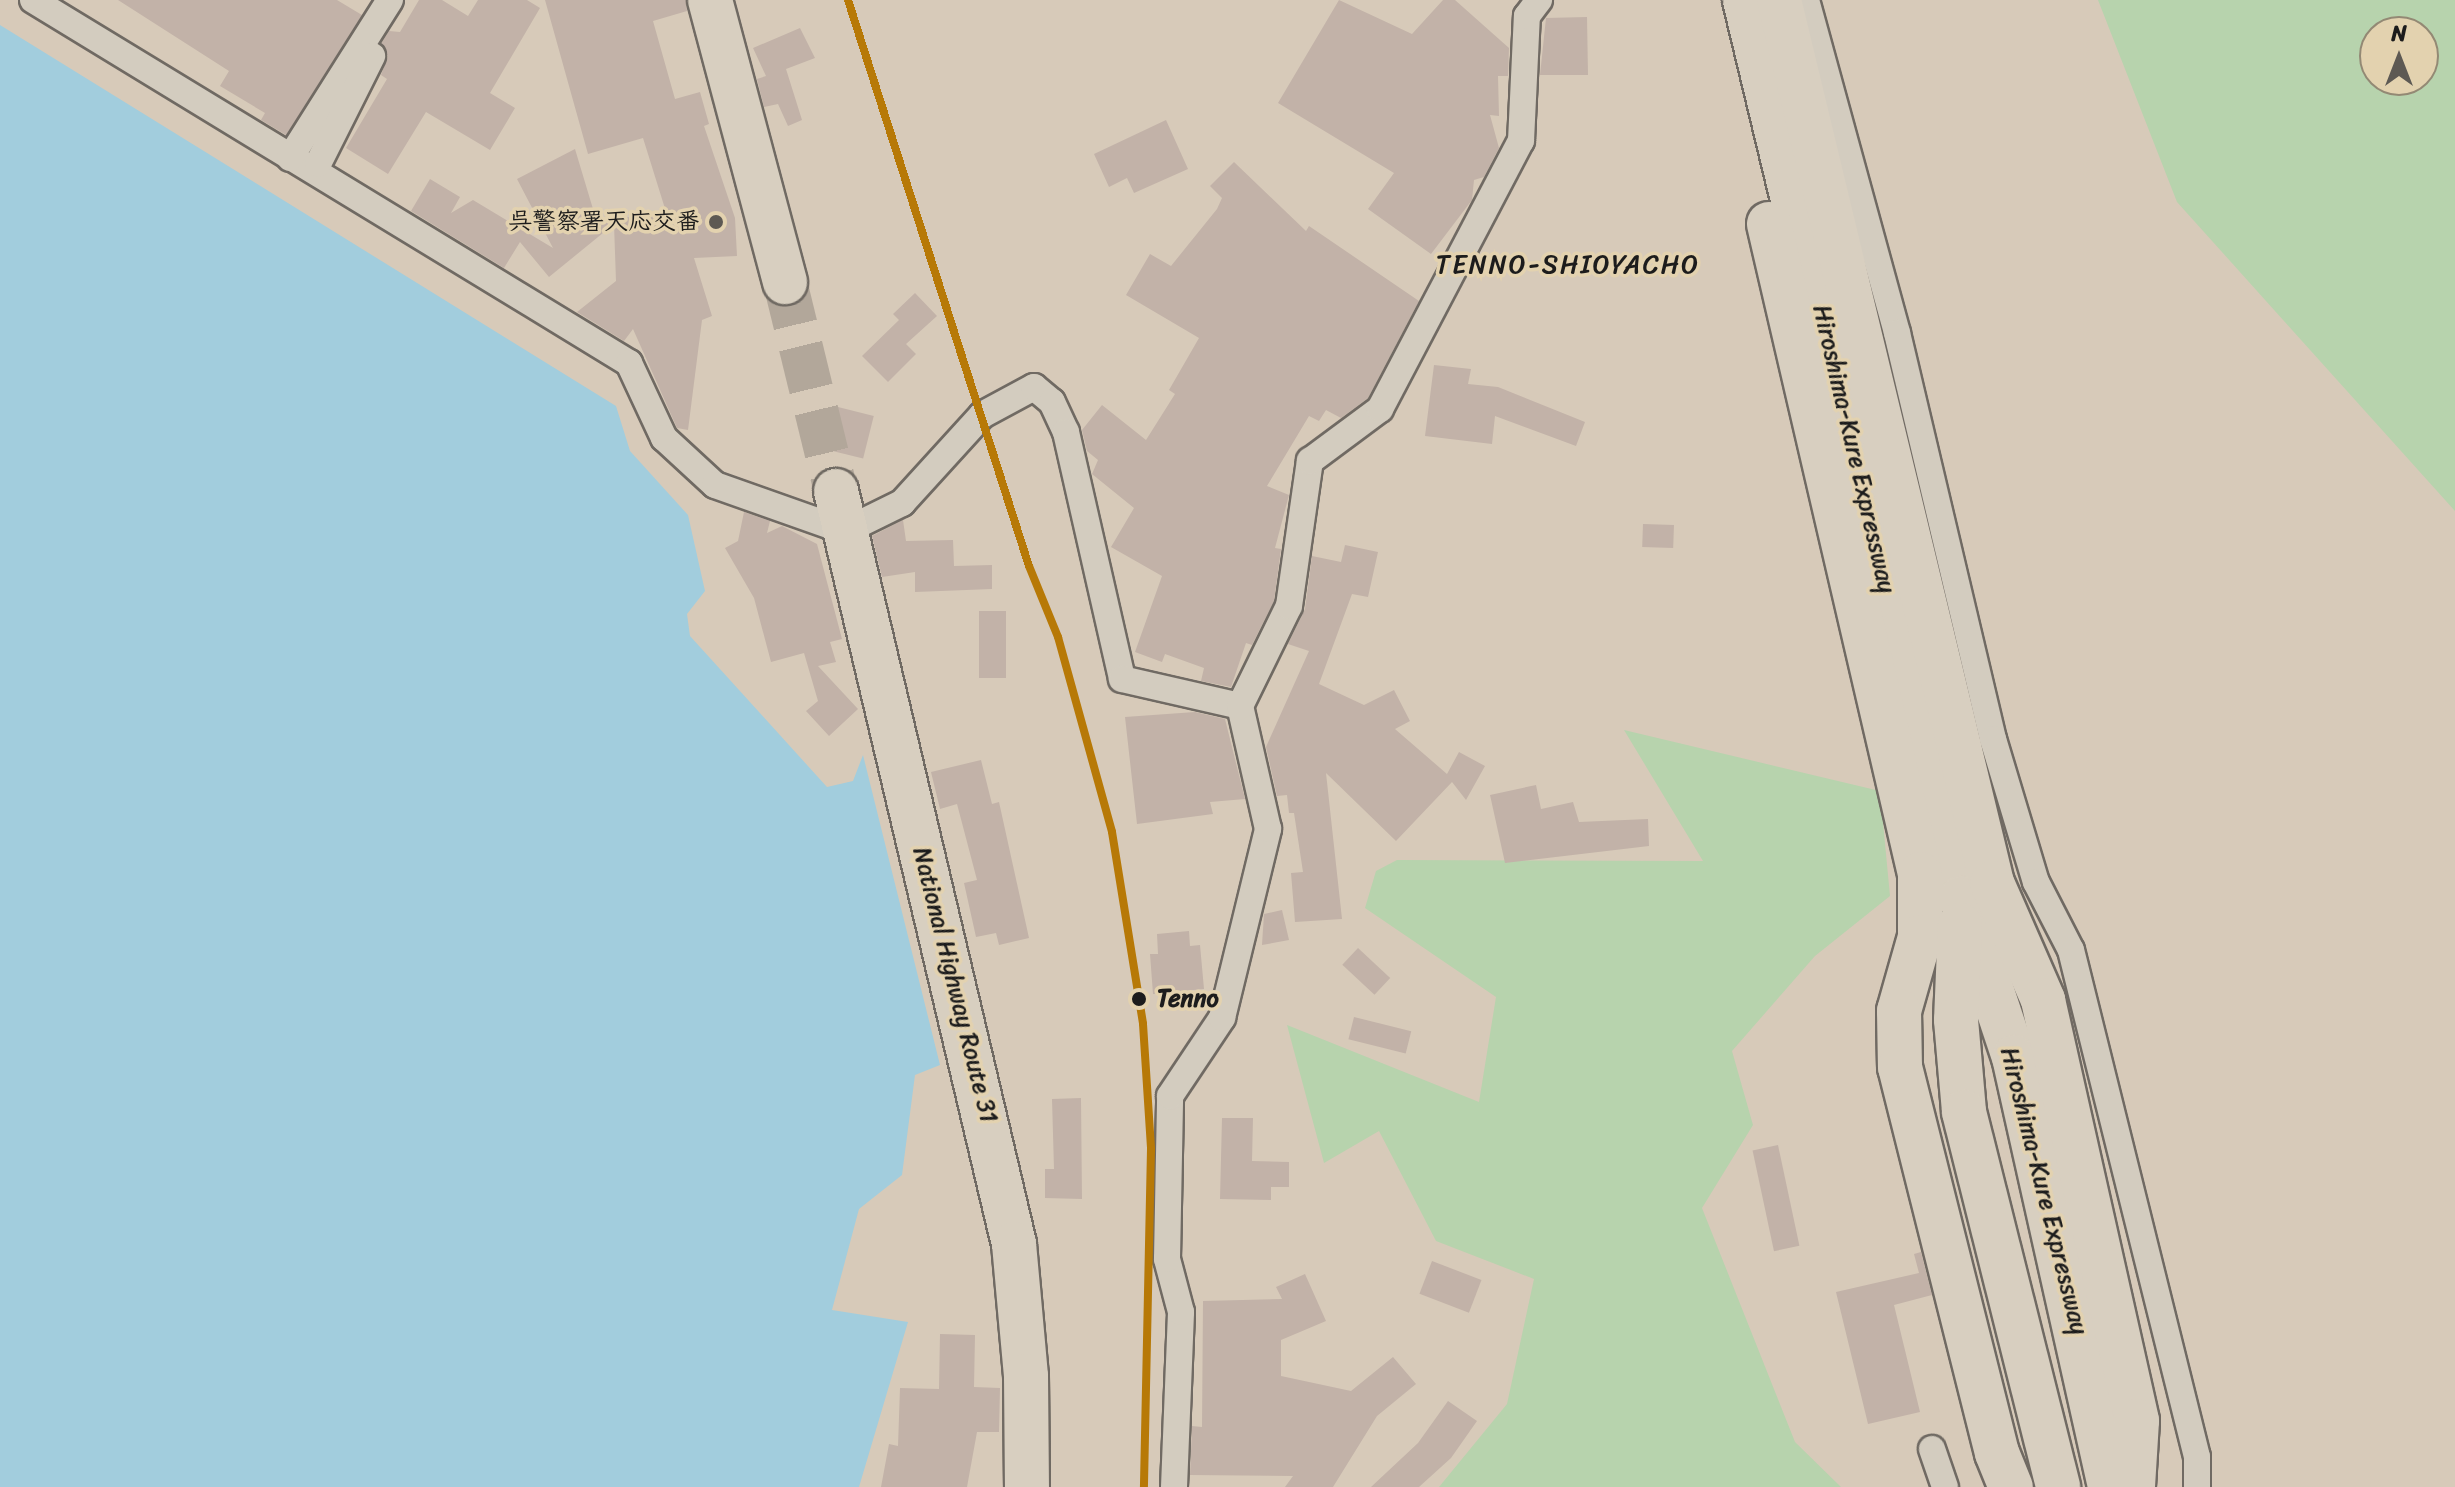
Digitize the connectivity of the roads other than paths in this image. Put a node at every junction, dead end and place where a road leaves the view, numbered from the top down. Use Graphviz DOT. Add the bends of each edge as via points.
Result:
graph roads {
  1 [pos="33,0"];
  2 [pos="390,0"];
  3 [pos="400,0"];
  4 [pos="710,0"];
  5 [pos="1539,0"];
  6 [pos="1715,0"];
  7 [pos="1745,0"];
  8 [pos="1779,0"];
  9 [pos="1806,0"];
  10 [pos="290,158"];
  11 [pos="1785,159"];
  12 [pos="318,164"];
  13 [pos="785,282"];
  14 [pos="840,511"];
  15 [pos="1240,706"];
  16 [pos="1961,898"];
  17 [pos="1932,1449"];
  18 [pos="1027,1487"];
  19 [pos="1174,1487"];
  20 [pos="1945,1487"];
  21 [pos="2011,1487"];
  22 [pos="2058,1487"];
  23 [pos="2110,1487"];
  24 [pos="2133,1487"];
  25 [pos="2197,1487"];
  1 -- 10 [label="street"];
  2 -- 10 [label="street"];
  3 -- 12 [label="street"];
  4 -- 13 [label="highway"];
  5 -- 15 [label="street" via="1527,16 1521,141 1380,409 1310,461 1289,606"];
  6 -- 11 [label="highway"];
  7 -- 11 [label="highway, Hiroshima-Kure Expressway"];
  8 -- 11 [label="highway"];
  9 -- 25 [label="street" via="1897,333 1993,739 2036,882 2071,950 2197,1457"];
  10 -- 14 [label="street" via="629,363 664,438 715,485"];
  11 -- 16 [label="highway, Hiroshima-Kure Expressway"];
  11 -- 21 [label="highway" via="1920,874 1920,937 1899,1011 1900,1067 1997,1453"];
  11 -- 24 [label="highway" via="1992,883 2043,1000 2137,1421"];
  14 -- 15 [label="street" via="902,503 982,415 1034,387 1052,402 1066,432 1122,679"];
  14 -- 18 [label="highway, National Highway Route 31" via="1014,1244 1026,1376"];
  15 -- 19 [label="street" via="1268,829 1222,1018 1170,1096 1167,1259 1181,1312"];
  16 -- 22 [label="highway, Hiroshima-Kure Expressway" via="1956,1020 1964,1112"];
  16 -- 23 [label="highway, Hiroshima-Kure Expressway" via="2014,1057"];
  17 -- 20 [label="street"];
}
